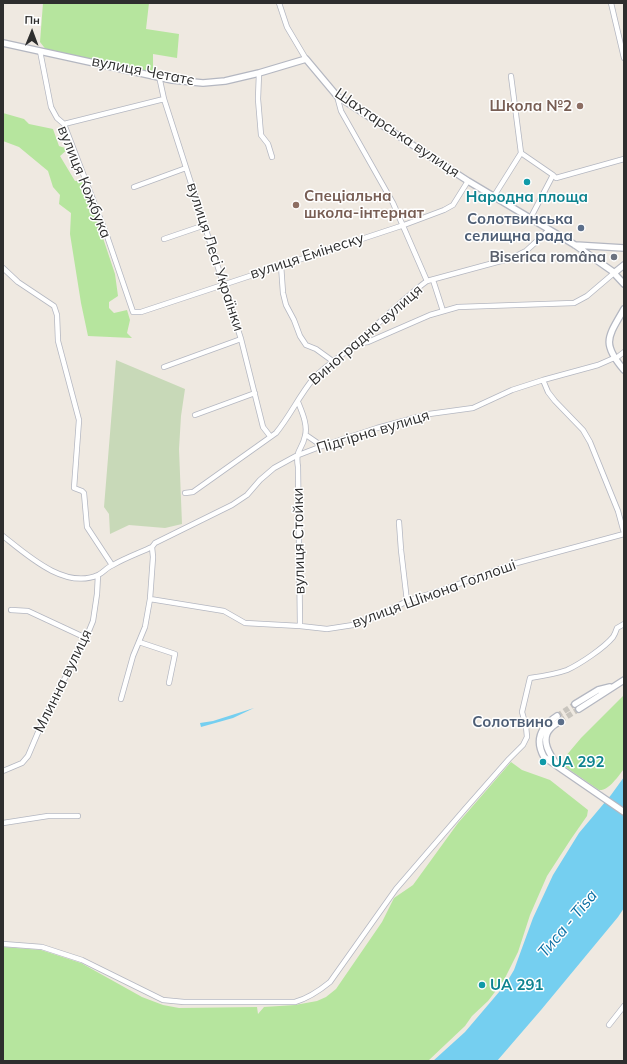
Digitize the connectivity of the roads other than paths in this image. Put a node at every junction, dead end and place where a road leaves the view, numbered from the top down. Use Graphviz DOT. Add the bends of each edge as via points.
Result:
graph roads {
  1 [pos="279,3"];
  2 [pos="611,3"];
  3 [pos="3,43"];
  4 [pos="40,51"];
  5 [pos="624,58"];
  6 [pos="306,59"];
  7 [pos="259,73"];
  8 [pos="159,76"];
  9 [pos="511,76"];
  10 [pos="337,96"];
  11 [pos="164,99"];
  12 [pos="64,124"];
  13 [pos="521,153"];
  14 [pos="272,157"];
  15 [pos="624,159"];
  16 [pos="186,168"];
  17 [pos="554,175"];
  18 [pos="468,181"];
  19 [pos="134,187"];
  20 [pos="494,196"];
  21 [pos="530,219"];
  22 [pos="404,225"];
  23 [pos="205,226"];
  24 [pos="549,230"];
  25 [pos="164,239"];
  26 [pos="575,245"];
  27 [pos="624,248"];
  28 [pos="280,265"];
  29 [pos="624,265"];
  30 [pos="3,268"];
  31 [pos="614,273"];
  32 [pos="433,280"];
  33 [pos="427,281"];
  34 [pos="224,283"];
  35 [pos="624,284"];
  36 [pos="624,309"];
  37 [pos="443,311"];
  38 [pos="133,312"];
  39 [pos="241,338"];
  40 [pos="355,344"];
  41 [pos="624,352"];
  42 [pos="614,358"];
  43 [pos="334,362"];
  44 [pos="164,367"];
  45 [pos="624,370"];
  46 [pos="542,380"];
  47 [pos="255,393"];
  48 [pos="298,402"];
  49 [pos="195,415"];
  50 [pos="306,434"];
  51 [pos="270,436"];
  52 [pos="322,446"];
  53 [pos="296,456"];
  54 [pos="185,493"];
  55 [pos="399,522"];
  56 [pos="624,534"];
  57 [pos="3,536"];
  58 [pos="152,547"];
  59 [pos="112,565"];
  60 [pos="98,575"];
  61 [pos="150,599"];
  62 [pos="407,601"];
  63 [pos="11,610"];
  64 [pos="624,624"];
  65 [pos="300,626"];
  66 [pos="86,638"];
  67 [pos="139,642"];
  68 [pos="624,680"];
  69 [pos="169,683"];
  70 [pos="121,699"];
  71 [pos="577,706"];
  72 [pos="559,718"];
  73 [pos="3,771"];
  74 [pos="624,812"];
  75 [pos="78,816"];
  76 [pos="3,823"];
  77 [pos="3,944"];
  78 [pos="624,1006"];
  79 [pos="608,1025"];
  1 -- 6 [label="street, Шахтарська вулиця" via="287,27"];
  2 -- 5 [label="street"];
  3 -- 4 [label="street, вулиця Четатє"];
  4 -- 8 [label="street, вулиця Четатє"];
  4 -- 12 [label="street, вулиця Кожбука" via="51,107"];
  6 -- 7 [label="street, вулиця Четатє"];
  6 -- 10 [label="street, Шахтарська вулиця"];
  7 -- 8 [label="street, вулиця Четатє" via="225,81 203,82 172,80"];
  7 -- 14 [label="street" via="261,135 268,144"];
  8 -- 11 [label="street, вулиця Лесі Українки"];
  9 -- 13 [label="street"];
  10 -- 18 [label="street, Шахтарська вулиця"];
  10 -- 22 [label="street, Виноградна вулиця" via="341,111"];
  11 -- 12 [label="street"];
  11 -- 16 [label="street, вулиця Лесі Українки"];
  12 -- 38 [label="street, вулиця Кожбука"];
  13 -- 17 [label="street"];
  13 -- 20 [label="street"];
  15 -- 17 [label="street" via="556,178"];
  16 -- 19 [label="street"];
  16 -- 23 [label="street, вулиця Лесі Українки"];
  17 -- 21 [label="street"];
  18 -- 20 [label="street, Шахтарська вулиця"];
  18 -- 22 [label="street, вулиця Емінеску" via="453,205"];
  20 -- 21 [label="street, Шахтарська вулиця"];
  21 -- 24 [label="street, Шахтарська вулиця"];
  22 -- 28 [label="street, вулиця Емінеску"];
  22 -- 33 [label="street, Виноградна вулиця"];
  23 -- 25 [label="street"];
  23 -- 34 [label="street, вулиця Лесі Українки"];
  24 -- 26 [label="street, Шахтарська вулиця"];
  24 -- 32 [label="street" via="526,251 512,258"];
  26 -- 27 [label="street"];
  26 -- 31 [label="street, Шахтарська вулиця"];
  28 -- 34 [label="street, вулиця Емінеску"];
  28 -- 43 [label="street" via="286,305 300,336 306,345"];
  29 -- 31 [label="street"];
  30 -- 59 [label="street" via="18,282 54,306 58,341 79,420 74,488 84,493 87,527"];
  31 -- 35 [label="street, Шахтарська вулиця"];
  31 -- 37 [label="street" via="587,296 574,303 458,307"];
  32 -- 33 [label="street"];
  32 -- 37 [label="street"];
  33 -- 40 [label="street, Виноградна вулиця"];
  34 -- 38 [label="street, вулиця Емінеску" via="141,312"];
  34 -- 39 [label="street, вулиця Лесі Українки"];
  36 -- 42 [label="street" via="610,333 609,348"];
  37 -- 40 [label="street" via="368,342"];
  39 -- 44 [label="street"];
  39 -- 47 [label="street, вулиця Лесі Українки"];
  40 -- 43 [label="street, Виноградна вулиця"];
  41 -- 42 [label="street, Підгірна вулиця"];
  42 -- 45 [label="street"];
  42 -- 46 [label="street, Підгірна вулиця" via="598,365"];
  43 -- 48 [label="street, Виноградна вулиця" via="314,378"];
  46 -- 52 [label="street, Підгірна вулиця" via="512,390 473,408 429,414"];
  46 -- 56 [label="street" via="548,392 583,430 590,442 618,511"];
  47 -- 49 [label="street"];
  47 -- 51 [label="street, вулиця Лесі Українки" via="263,427"];
  48 -- 50 [label="street"];
  48 -- 51 [label="street, Виноградна вулиця" via="276,433"];
  50 -- 52 [label="street"];
  50 -- 53 [label="street"];
  51 -- 54 [label="street, Виноградна вулиця" via="193,492"];
  52 -- 53 [label="street, Підгірна вулиця"];
  53 -- 58 [label="street, Підгірна вулиця" via="274,468 247,495 232,505 155,543"];
  53 -- 65 [label="street, вулиця Стойки"];
  55 -- 62 [label="street"];
  56 -- 62 [label="street, вулиця Шімона Голлоші" via="513,564"];
  57 -- 60 [label="street" via="43,566 65,577 79,579"];
  58 -- 59 [label="street, Підгірна вулиця"];
  58 -- 61 [label="street"];
  59 -- 60 [label="street, Підгірна вулиця"];
  60 -- 66 [label="street, Млинна вулиця" via="92,621"];
  61 -- 65 [label="street, вулиця Шімона Голлоші" via="224,611 245,623"];
  61 -- 67 [label="street" via="145,627"];
  62 -- 65 [label="street, вулиця Шімона Голлоші" via="381,615 353,625 327,629"];
  63 -- 66 [label="street" via="28,611"];
  64 -- 77 [label="street" via="617,628 615,636 582,662 567,670 530,678 522,712 527,737 524,745 470,803 396,890 330,982 306,999 295,1002 163,1000 82,960 42,947"];
  66 -- 73 [label="street, Млинна вулиця" via="45,716 28,756 22,763"];
  67 -- 69 [label="street" via="175,654"];
  67 -- 70 [label="street"];
  68 -- 71 [label="street" via="598,690"];
  72 -- 74 [label="street" via="549,730 546,741 547,750 558,766"];
  75 -- 76 [label="street" via="48,816"];
  78 -- 79 [label="street"];
}
